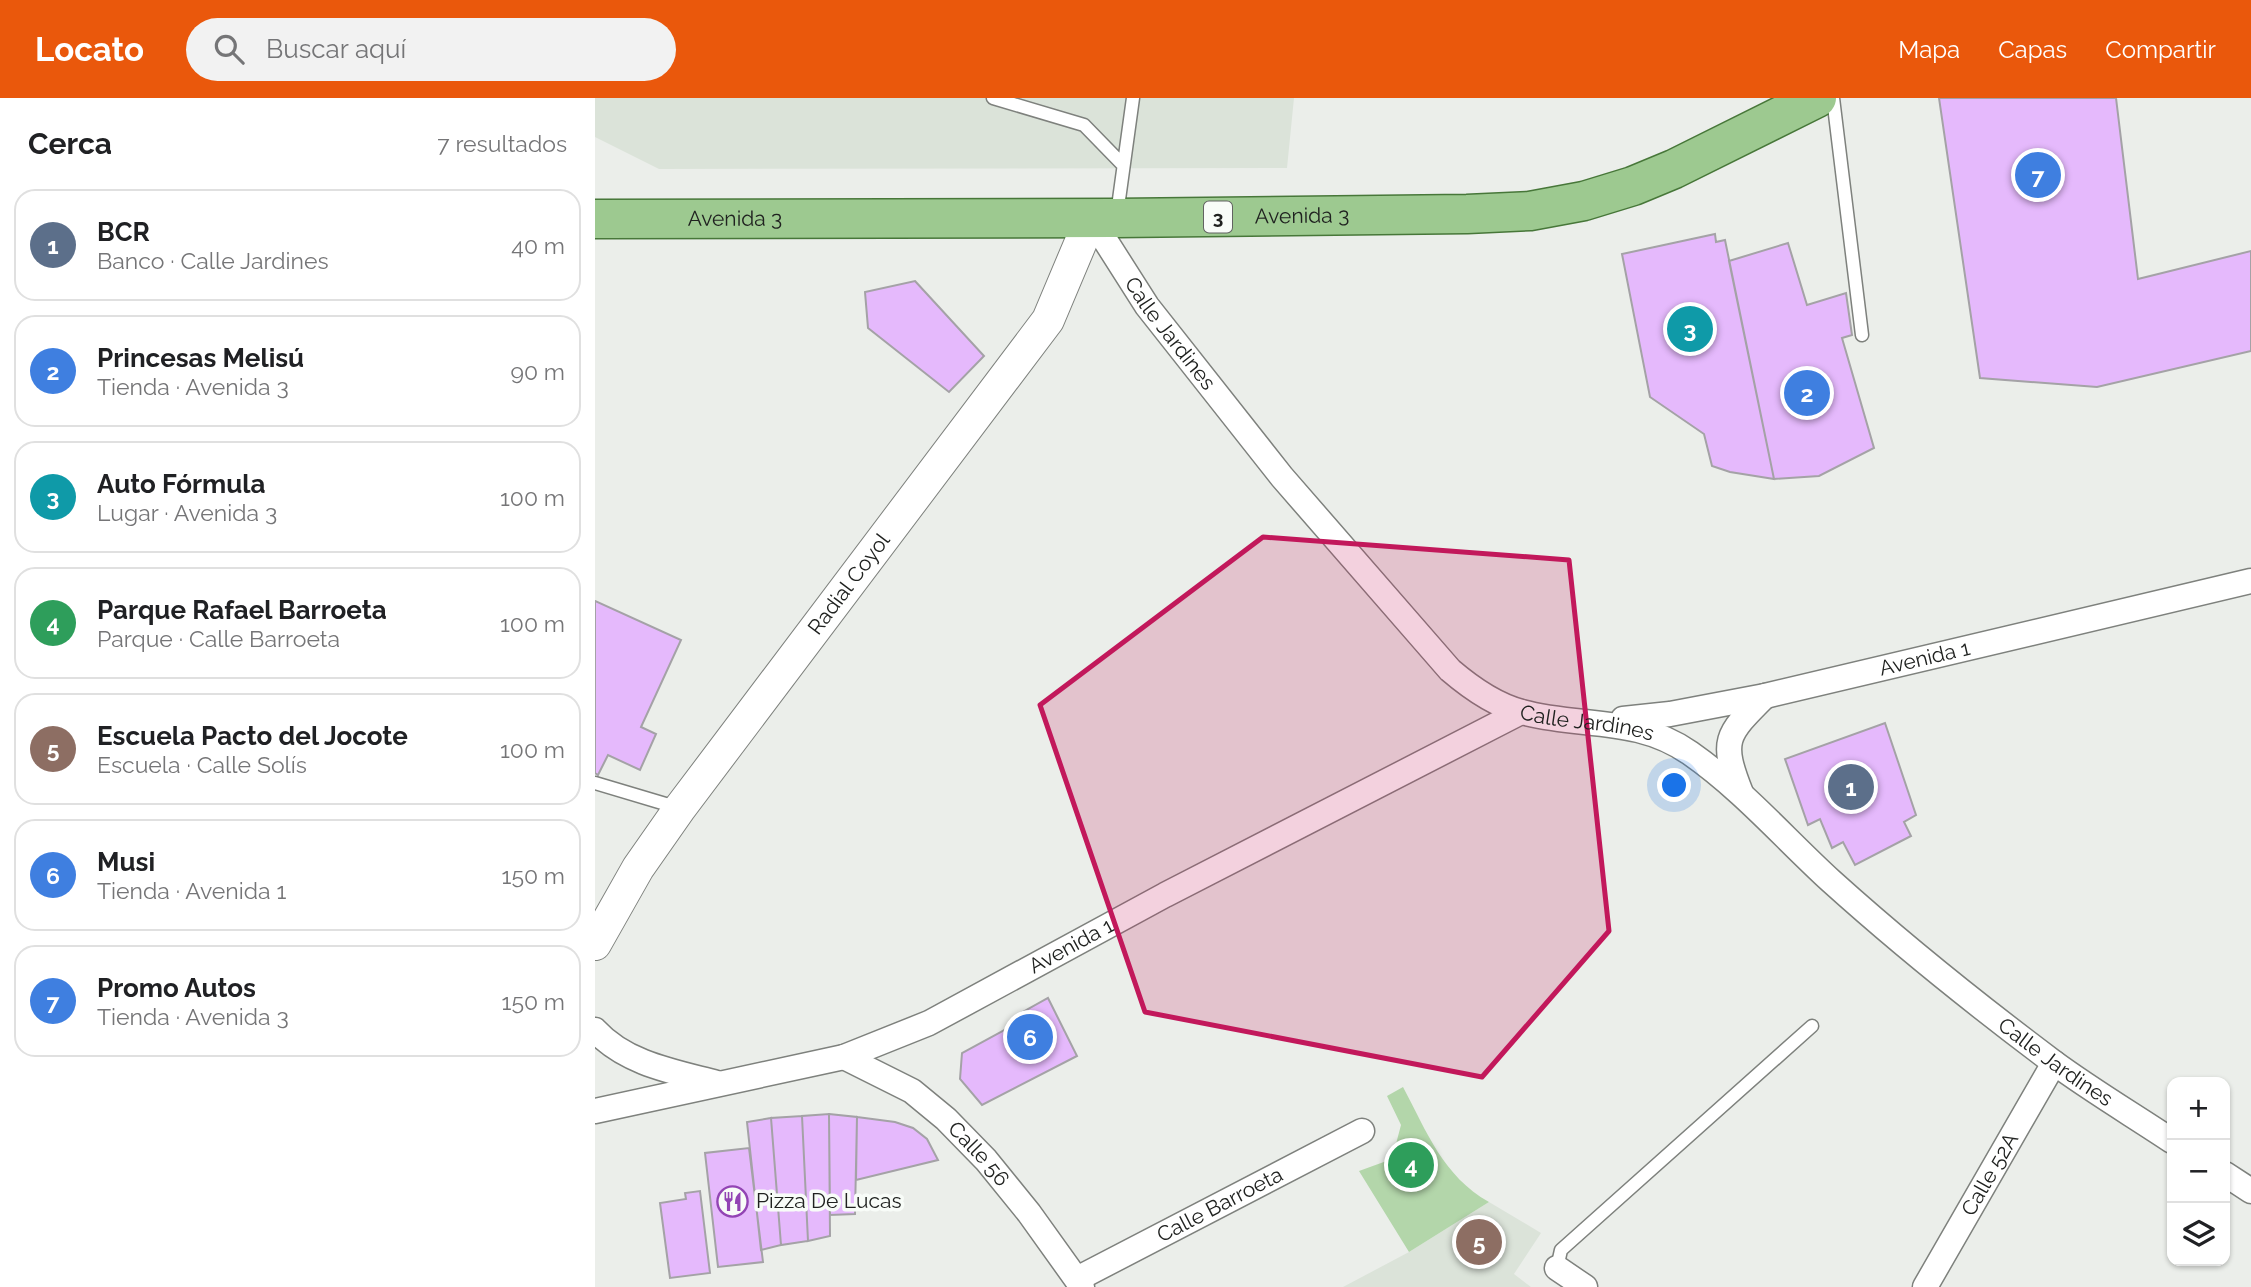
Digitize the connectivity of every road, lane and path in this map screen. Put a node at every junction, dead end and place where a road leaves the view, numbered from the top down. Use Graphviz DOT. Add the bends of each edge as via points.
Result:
graph roads {
  1 [pos="993,98"];
  2 [pos="1133,98"];
  3 [pos="1817,98"];
  4 [pos="1833,98"];
  5 [pos="1123,165"];
  6 [pos="1104,218"];
  7 [pos="595,219"];
  8 [pos="1862,335"];
  9 [pos="2251,581"];
  10 [pos="1765,696"];
  11 [pos="1521,712"];
  12 [pos="1595,722"];
  13 [pos="595,783"];
  14 [pos="1742,793"];
  15 [pos="680,808"];
  16 [pos="595,944"];
  17 [pos="1812,1026"];
  18 [pos="595,1030"];
  19 [pos="844,1057"];
  20 [pos="2054,1063"];
  21 [pos="722,1084"];
  22 [pos="595,1111"];
  23 [pos="1362,1131"];
  24 [pos="2170,1140"];
  25 [pos="2230,1177"];
  26 [pos="2251,1191"];
  27 [pos="1557,1268"];
  28 [pos="1080,1283"];
  29 [pos="1585,1287"];
  30 [pos="1925,1287"];
  1 -- 5 [label="lane" via="1084,125"];
  2 -- 5 [label="lane"];
  3 -- 6 [label="main road, Avenida 3 / 3" via="1633,186 1530,211"];
  4 -- 8 [label="lane"];
  5 -- 6 [label="lane"];
  6 -- 7 [label="main road, Avenida 3 / 3"];
  6 -- 11 [label="street, Calle Jardines" via="1155,317 1282,477 1450,670 1473,689"];
  6 -- 15 [label="street, Radial Coyol" via="1048,320"];
  9 -- 10 [label="street, Avenida 1"];
  10 -- 12 [label="street, Avenida 1"];
  10 -- 14 [label="street" via="1735,727 1730,739 1730,764"];
  11 -- 12 [label="street, Calle Jardines"];
  11 -- 19 [label="street, Avenida 1" via="1165,895 929,1023"];
  12 -- 14 [label="street, Calle Jardines" via="1659,735"];
  13 -- 15 [label="lane"];
  14 -- 20 [label="street, Calle Jardines" via="1831,881"];
  15 -- 16 [label="street, Radial Coyol" via="638,868"];
  17 -- 27 [label="lane" via="1561,1250"];
  18 -- 21 [label="street" via="649,1065"];
  19 -- 21 [label="street, Avenida 1"];
  19 -- 28 [label="street, Calle 56" via="912,1091 946,1119 986,1160"];
  20 -- 24 [label="street, Calle Jardines"];
  20 -- 30 [label="street, Calle 52A"];
  21 -- 22 [label="street, Avenida 1"];
  23 -- 28 [label="street, Calle Barroeta"];
  25 -- 26 [label="street"];
  27 -- 29 [label="street"];
}
